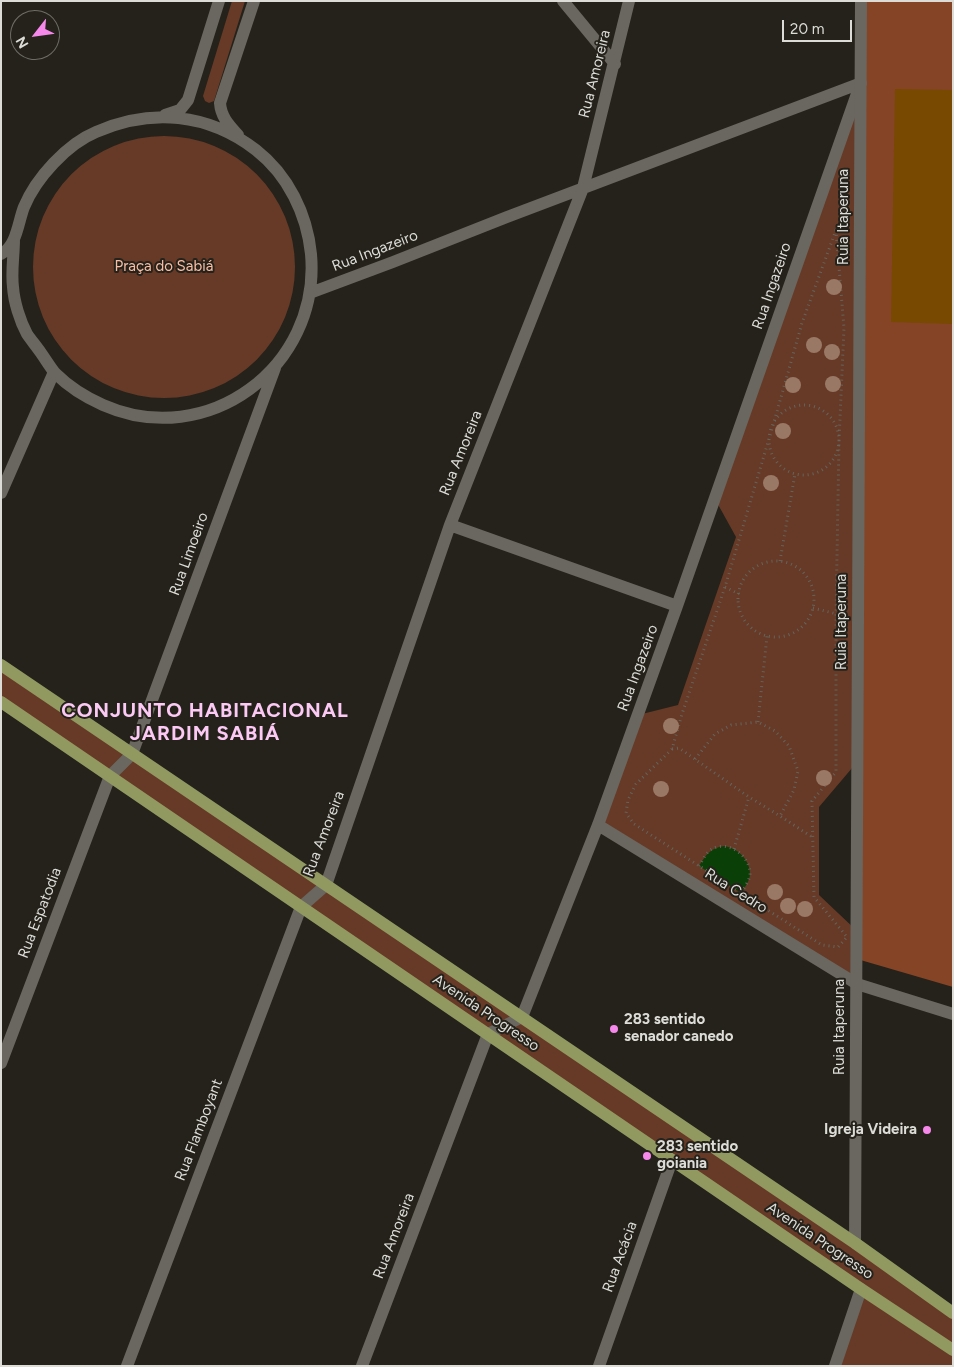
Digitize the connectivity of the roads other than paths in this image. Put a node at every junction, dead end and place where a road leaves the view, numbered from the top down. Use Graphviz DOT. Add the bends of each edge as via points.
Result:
graph roads {
  1 [pos="219,1"];
  2 [pos="254,1"];
  3 [pos="563,1"];
  4 [pos="629,1"];
  5 [pos="861,1"];
  6 [pos="615,64"];
  7 [pos="861,83"];
  8 [pos="160,116"];
  9 [pos="241,140"];
  10 [pos="584,188"];
  11 [pos="14,239"];
  12 [pos="1,254"];
  13 [pos="310,293"];
  14 [pos="276,366"];
  15 [pos="54,372"];
  16 [pos="1,493"];
  17 [pos="450,525"];
  18 [pos="677,606"];
  19 [pos="1,665"];
  20 [pos="1,702"];
  21 [pos="132,754"];
  22 [pos="110,776"];
  23 [pos="598,825"];
  24 [pos="326,885"];
  25 [pos="301,906"];
  26 [pos="857,984"];
  27 [pos="953,1014"];
  28 [pos="522,1017"];
  29 [pos="488,1034"];
  30 [pos="1,1063"];
  31 [pos="672,1160"];
  32 [pos="856,1243"];
  33 [pos="861,1289"];
  34 [pos="953,1313"];
  35 [pos="953,1350"];
  36 [pos="127,1366"];
  37 [pos="362,1366"];
  38 [pos="599,1366"];
  39 [pos="835,1366"];
  1 -- 8 [label="street" via="188,100 180,110"];
  2 -- 9 [label="street" via="220,102 226,121"];
  3 -- 6 [label="street"];
  4 -- 6 [label="street, Rua Amoreira"];
  5 -- 7 [label="street, Ruia Itaperuna"];
  6 -- 10 [label="street, Rua Amoreira"];
  7 -- 10 [label="street, Rua Ingazeiro"];
  7 -- 18 [label="street, Rua Ingazeiro"];
  7 -- 26 [label="street, Ruia Itaperuna"];
  8 -- 9 [label="street" via="213,126"];
  8 -- 11 [label="street" via="126,121 94,132 65,151 41,176 24,206"];
  9 -- 13 [label="street" via="273,167 303,216 310,242"];
  10 -- 13 [label="street, Rua Ingazeiro"];
  10 -- 17 [label="street, Rua Amoreira"];
  11 -- 12 [label="street"];
  11 -- 15 [label="street" via="13,287 17,308 27,333"];
  13 -- 14 [label="street" via="304,318"];
  14 -- 15 [label="street" via="245,394 230,402 208,411 162,418 117,411 87,398"];
  14 -- 21 [label="street, Rua Limoeiro"];
  15 -- 16 [label="street"];
  17 -- 18 [label="street"];
  17 -- 24 [label="street, Rua Amoreira"];
  18 -- 23 [label="street, Rua Ingazeiro"];
  19 -- 21 [label="main road, Avenida Progresso"];
  20 -- 22 [label="main road, Avenida Progresso"];
  21 -- 22 [label="street"];
  21 -- 24 [label="main road, Avenida Progresso"];
  22 -- 25 [label="main road, Avenida Progresso"];
  22 -- 30 [label="street, Rua Espatodia"];
  23 -- 26 [label="street, Rua Cedro"];
  23 -- 28 [label="street, Rua Ingazeiro"];
  24 -- 25 [label="street, Rua Amoreira"];
  24 -- 28 [label="main road, Avenida Progresso"];
  25 -- 29 [label="main road, Avenida Progresso"];
  25 -- 36 [label="street, Rua Flamboyant"];
  26 -- 27 [label="street, Rua Cedro"];
  26 -- 32 [label="street, Ruia Itaperuna"];
  28 -- 29 [label="street"];
  28 -- 32 [label="main road, Avenida Progresso"];
  29 -- 31 [label="main road, Avenida Progresso"];
  29 -- 37 [label="street, Rua Amoreira"];
  31 -- 33 [label="main road, Avenida Progresso"];
  31 -- 38 [label="street, Rua Acácia"];
  32 -- 34 [label="main road, Avenida Progresso"];
  33 -- 35 [label="main road, Avenida Progresso"];
  33 -- 39 [label="street"];
}
